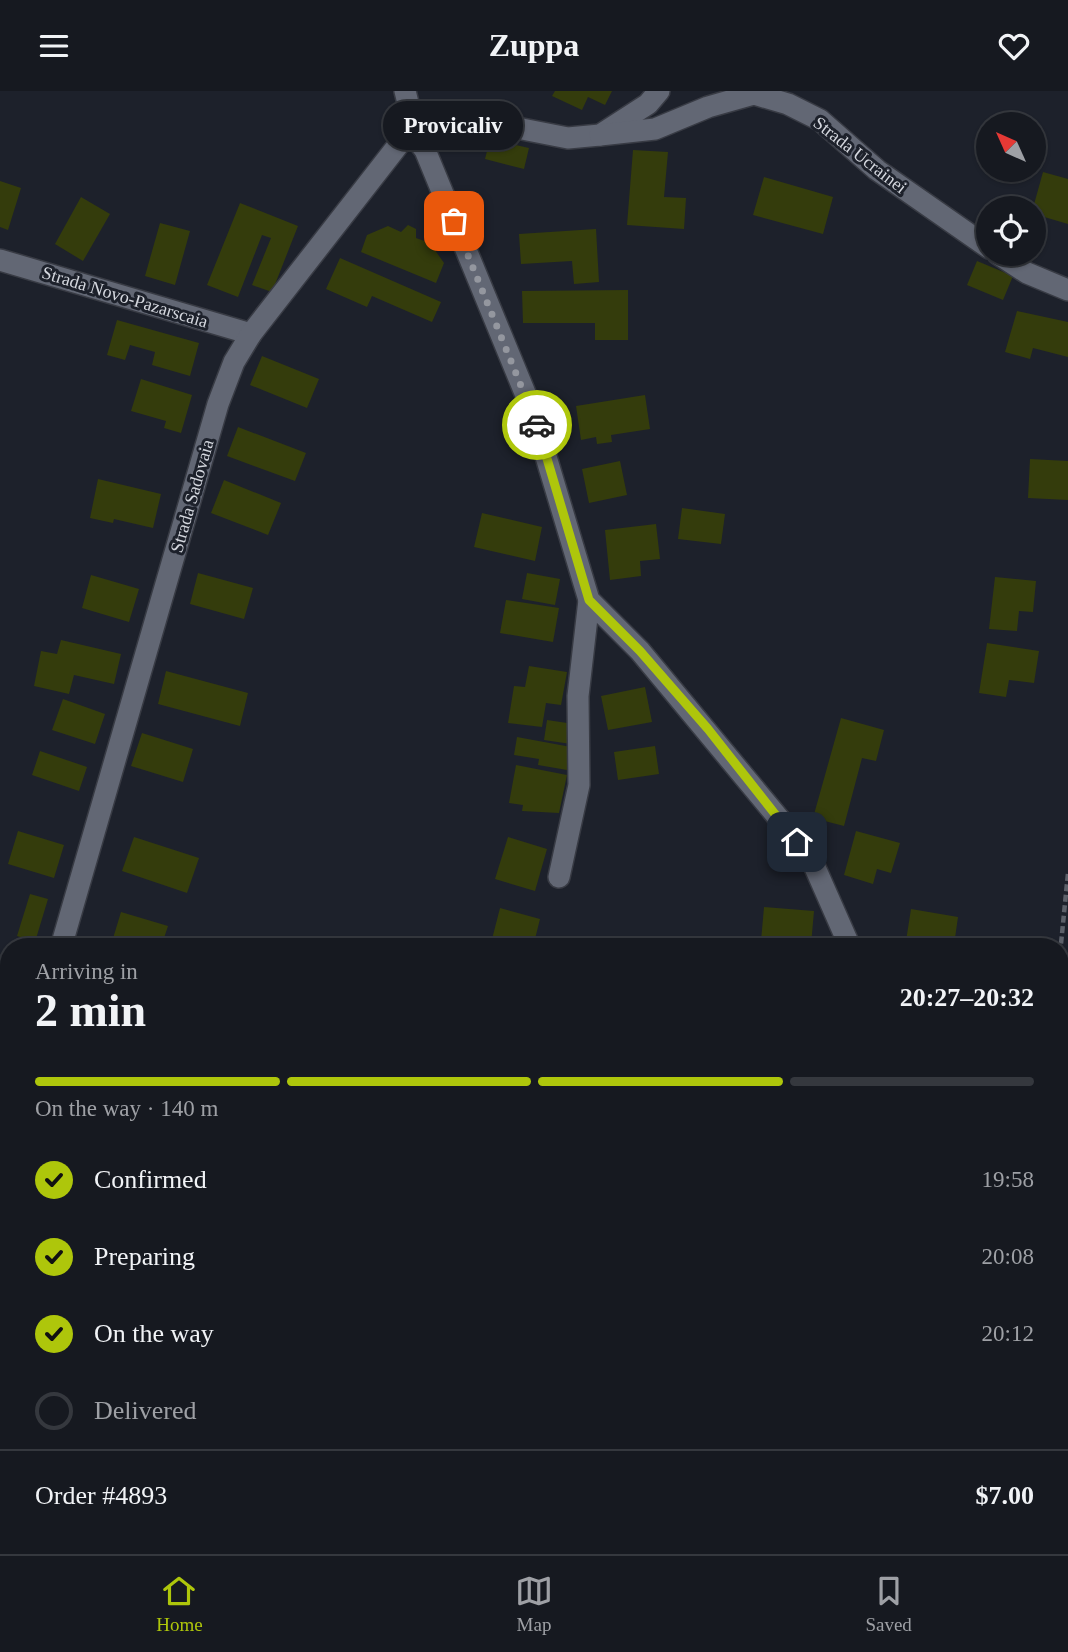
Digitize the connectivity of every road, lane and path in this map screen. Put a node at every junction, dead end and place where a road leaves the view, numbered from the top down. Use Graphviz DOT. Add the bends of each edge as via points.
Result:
graph roads {
  1 [pos="405,91"];
  2 [pos="659,91"];
  3 [pos="406,126"];
  4 [pos="600,135"];
  5 [pos="976,239"];
  6 [pos="0,260"];
  7 [pos="1016,266"];
  8 [pos="1068,290"];
  9 [pos="251,334"];
  10 [pos="589,600"];
  11 [pos="1068,873"];
  12 [pos="558,877"];
  13 [pos="64,938"];
  14 [pos="846,938"];
  15 [pos="1062,938"];
  1 -- 3 [label="street" via="409,107"];
  2 -- 4 [label="street" via="648,104"];
  3 -- 4 [label="street, Strada Ucrainei" via="517,128 568,138"];
  3 -- 9 [label="street, Strada Sadovaia" via="399,144"];
  3 -- 10 [label="street" via="425,150 533,410"];
  4 -- 5 [label="street, Strada Ucrainei" via="655,129 754,94 820,120 877,170"];
  6 -- 9 [label="street, Strada Novo-Pazarscaia"];
  7 -- 8 [label="street"];
  9 -- 13 [label="street, Strada Sadovaia" via="218,404"];
  10 -- 12 [label="street" via="578,696 579,785"];
  10 -- 14 [label="street" via="708,729 789,831 813,863"];
  11 -- 15 [label="path"];
}
